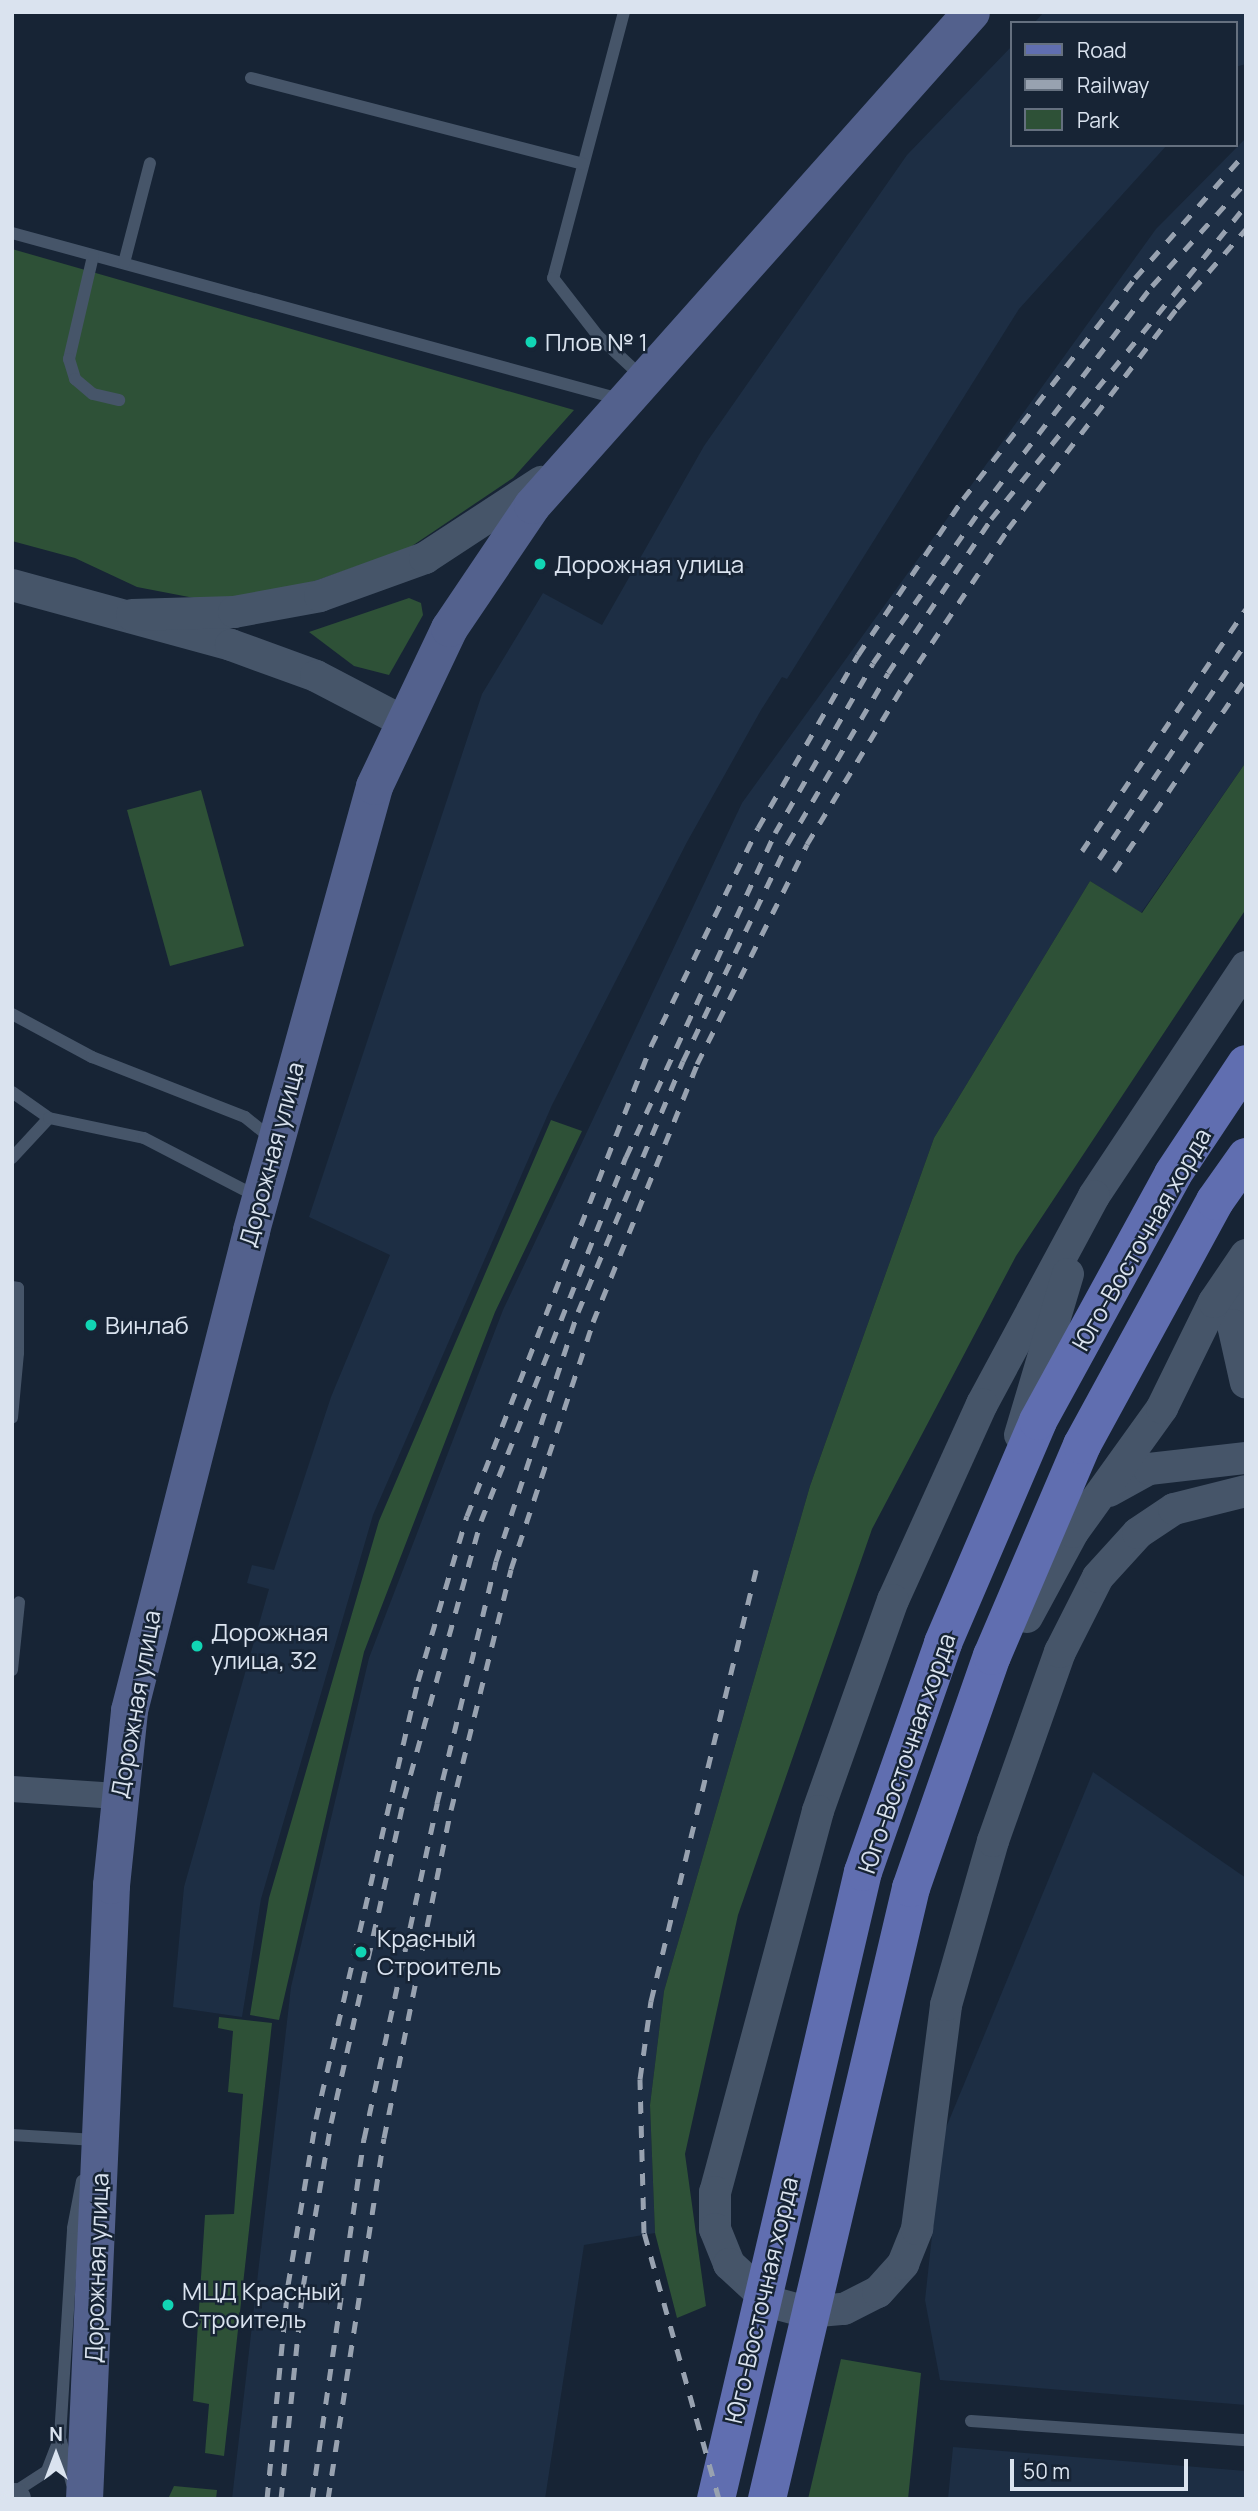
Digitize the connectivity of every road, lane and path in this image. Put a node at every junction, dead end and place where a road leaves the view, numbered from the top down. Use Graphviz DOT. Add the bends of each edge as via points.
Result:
graph roads {
  1 [pos="624,12"];
  2 [pos="971,12"];
  3 [pos="251,78"];
  4 [pos="150,163"];
  5 [pos="583,164"];
  6 [pos="12,233"];
  7 [pos="93,256"];
  8 [pos="124,263"];
  9 [pos="631,388"];
  10 [pos="119,400"];
  11 [pos="565,464"];
  12 [pos="12,585"];
  13 [pos="132,615"];
  14 [pos="402,721"];
  15 [pos="1246,967"];
  16 [pos="12,1014"];
  17 [pos="1246,1064"];
  18 [pos="12,1092"];
  19 [pos="49,1118"];
  20 [pos="275,1142"];
  21 [pos="1246,1157"];
  22 [pos="12,1158"];
  23 [pos="1094,1196"];
  24 [pos="260,1198"];
  25 [pos="1246,1255"];
  26 [pos="1246,1279"];
  27 [pos="12,1287"];
  28 [pos="15,1353"];
  29 [pos="1246,1383"];
  30 [pos="12,1418"];
  31 [pos="1246,1458"];
  32 [pos="1246,1491"];
  33 [pos="1104,1493"];
  34 [pos="999,1512"];
  35 [pos="19,1602"];
  36 [pos="12,1670"];
  37 [pos="12,1788"];
  38 [pos="117,1796"];
  39 [pos="911,1888"];
  40 [pos="12,2136"];
  41 [pos="100,2140"];
  42 [pos="971,2421"];
  43 [pos="60,2437"];
  44 [pos="1246,2440"];
  45 [pos="13,2497"];
  46 [pos="82,2499"];
  47 [pos="716,2499"];
  48 [pos="767,2499"];
  1 -- 5 [label="lane"];
  2 -- 9 [label="main road, Дорожная улица"];
  3 -- 5 [label="lane"];
  4 -- 8 [label="lane"];
  5 -- 9 [label="lane" via="553,278"];
  6 -- 7 [label="lane"];
  7 -- 8 [label="lane"];
  7 -- 10 [label="lane" via="69,359 75,379"];
  8 -- 9 [label="lane"];
  9 -- 11 [label="main road, Дорожная улица"];
  11 -- 13 [label="street" via="461,540 390,573 276,607"];
  11 -- 14 [label="main road, Дорожная улица" via="469,596"];
  12 -- 13 [label="street"];
  13 -- 14 [label="street" via="316,676"];
  14 -- 20 [label="main road, Дорожная улица" via="362,825"];
  15 -- 23 [label="street"];
  16 -- 20 [label="lane" via="92,1057 245,1117"];
  17 -- 34 [label="main road, Юго-Восточная хорда" via="1160,1197 1038,1421"];
  18 -- 19 [label="lane"];
  19 -- 22 [label="lane"];
  19 -- 24 [label="lane" via="144,1138"];
  20 -- 24 [label="main road, Дорожная улица"];
  21 -- 39 [label="main road, Юго-Восточная хорда" via="1082,1445 992,1656"];
  23 -- 32 [label="street" via="982,1404 892,1600 818,1811 715,2192 715,2230 724,2256 740,2280 770,2302 807,2312 844,2309 878,2292 903,2264 917,2230 946,2005 993,1841 1060,1652 1098,1577 1138,1533 1174,1509"];
  23 -- 34 [label="street"];
  24 -- 38 [label="main road, Дорожная улица" via="144,1638"];
  25 -- 33 [label="street" via="1214,1302 1162,1409"];
  26 -- 29 [label="street" via="1233,1325"];
  27 -- 28 [label="lane" via="18,1288"];
  28 -- 30 [label="lane"];
  31 -- 33 [label="street" via="1149,1469"];
  33 -- 39 [label="street" via="1073,1532 1036,1595"];
  34 -- 47 [label="main road, Юго-Восточная хорда" via="943,1643 863,1872"];
  35 -- 36 [label="lane"];
  37 -- 38 [label="street"];
  38 -- 41 [label="main road, Дорожная улица"];
  39 -- 48 [label="main road, Юго-Восточная хорда"];
  40 -- 41 [label="lane"];
  41 -- 43 [label="lane" via="83,2177 73,2228"];
  41 -- 46 [label="main road, Дорожная улица"];
  42 -- 44 [label="lane"];
  43 -- 45 [label="lane" via="47,2471"];
  43 -- 46 [label="lane"];
}
